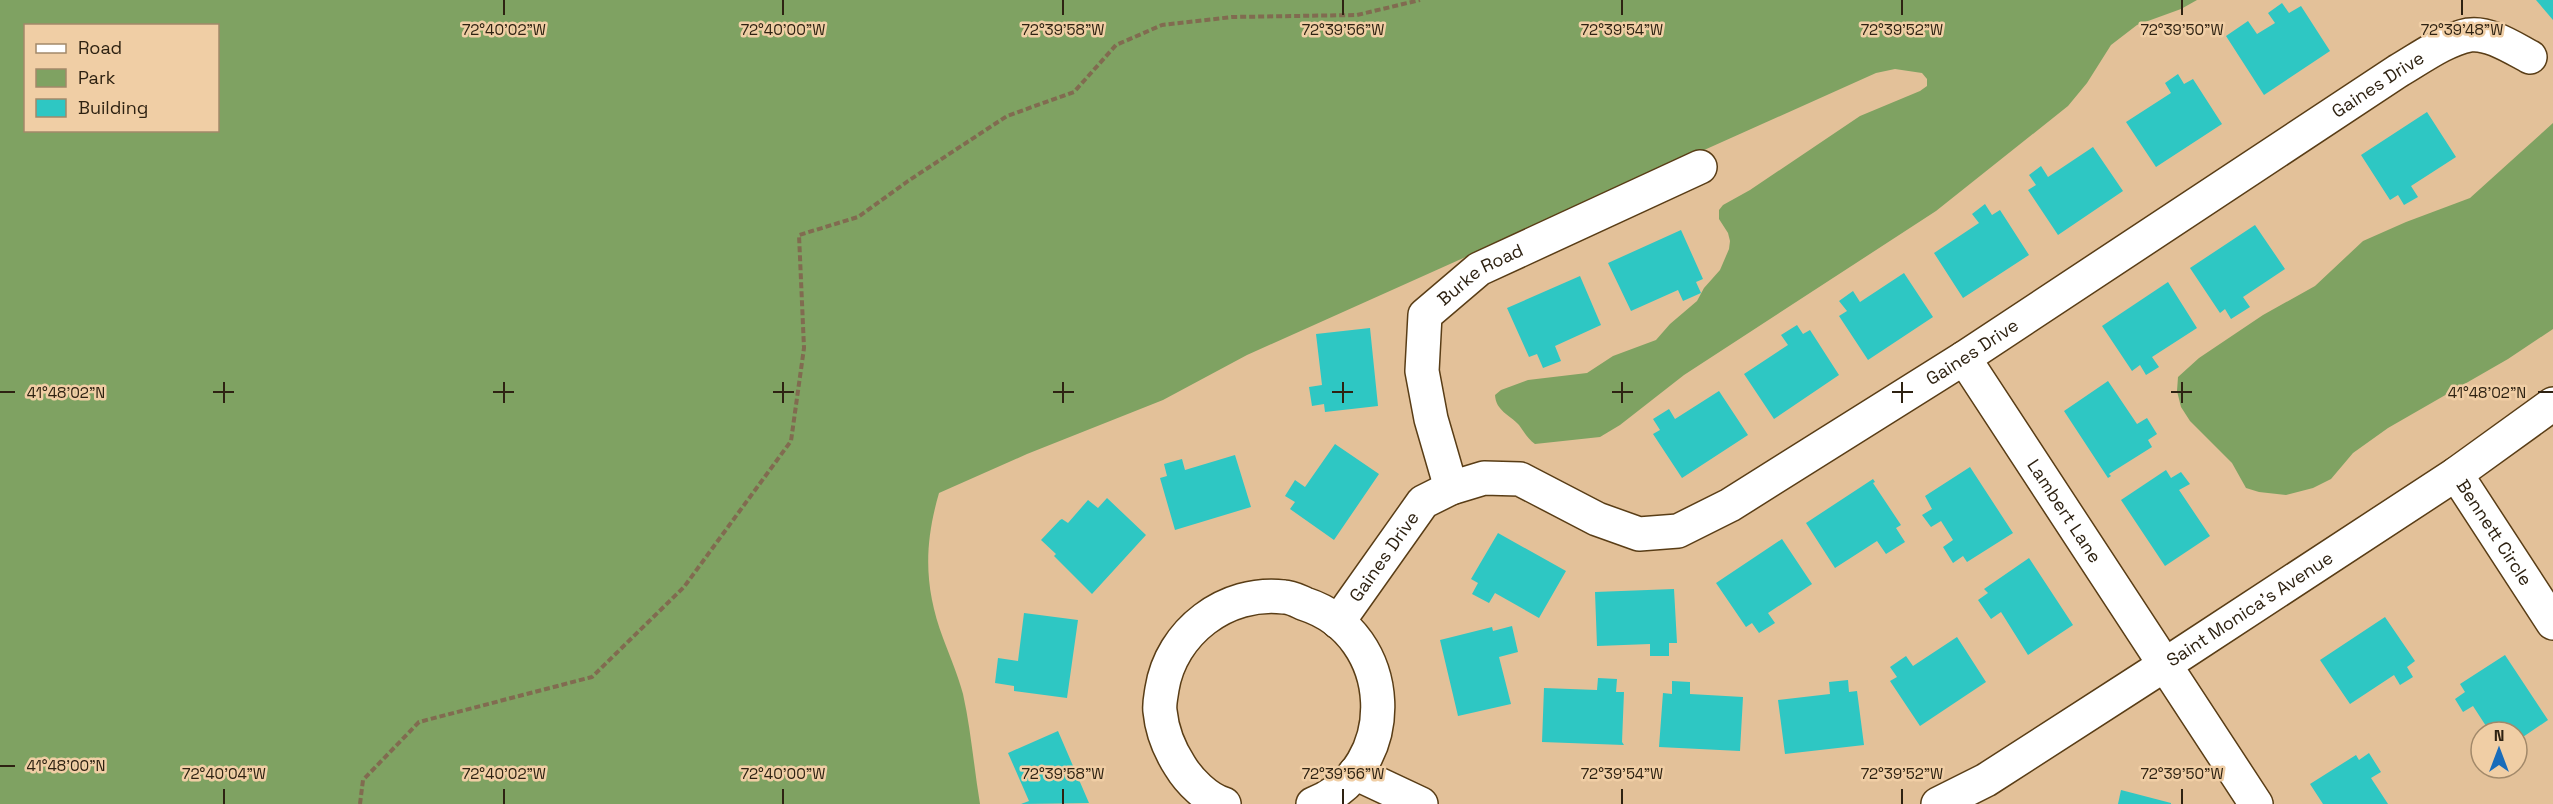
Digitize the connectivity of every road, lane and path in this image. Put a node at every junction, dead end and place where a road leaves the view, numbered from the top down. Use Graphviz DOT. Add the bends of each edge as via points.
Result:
graph roads {
  1 [pos="1420,0"];
  2 [pos="2530,57"];
  3 [pos="1700,167"];
  4 [pos="1964,358"];
  5 [pos="2553,404"];
  6 [pos="2456,474"];
  7 [pos="1451,488"];
  8 [pos="1338,622"];
  9 [pos="2553,623"];
  10 [pos="2166,664"];
  11 [pos="1355,773"];
  12 [pos="360,804"];
  13 [pos="1224,804"];
  14 [pos="1313,804"];
  15 [pos="1421,804"];
  16 [pos="1938,804"];
  17 [pos="2256,804"];
  1 -- 12 [label="path" via="1357,15 1232,17 1162,26 1116,45 1074,92 1007,116 858,217 799,235 804,348 791,441 684,587 592,677 419,722 363,780"];
  2 -- 4 [label="street, Gaines Drive" via="2493,39 2470,35 2441,46"];
  3 -- 7 [label="street, Burke Road" via="1479,269 1425,315 1422,371"];
  4 -- 7 [label="street, Gaines Drive" via="1730,505 1678,531 1639,534 1597,519 1520,479 1484,478"];
  4 -- 10 [label="street, Lambert Lane"];
  5 -- 6 [label="street, Saint Monica's Avenue"];
  6 -- 9 [label="street, Bennett Circle"];
  6 -- 10 [label="street, Saint Monica's Avenue"];
  7 -- 8 [label="street, Gaines Drive" via="1423,502"];
  8 -- 11 [label="street" via="1351,632 1368,657 1377,686 1378,717 1371,747"];
  8 -- 13 [label="street" via="1320,609 1284,597 1246,599 1211,613 1182,638 1165,671 1159,709 1167,746 1188,778"];
  10 -- 16 [label="street, Saint Monica's Avenue" via="1986,780"];
  10 -- 17 [label="street"];
  11 -- 14 [label="street" via="1327,799"];
  11 -- 15 [label="street"];
}
